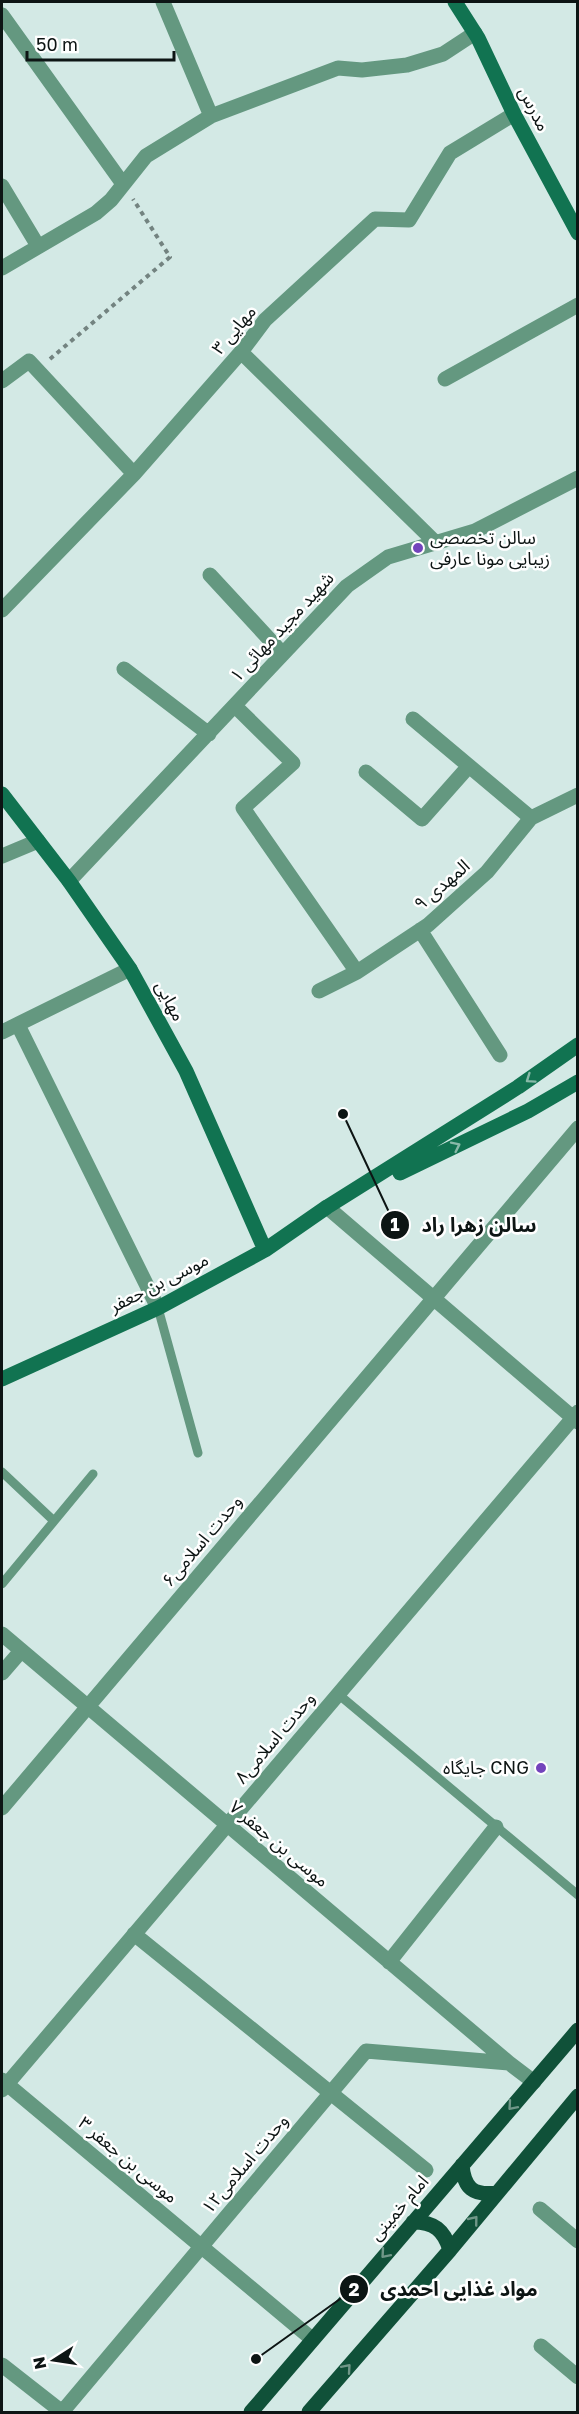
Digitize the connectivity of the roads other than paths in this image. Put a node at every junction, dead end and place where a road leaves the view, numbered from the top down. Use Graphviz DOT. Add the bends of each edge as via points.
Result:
graph roads {
  1 [pos="163,2"];
  2 [pos="455,2"];
  3 [pos="2,15"];
  4 [pos="475,33"];
  5 [pos="514,114"];
  6 [pos="211,116"];
  7 [pos="123,184"];
  8 [pos="2,186"];
  9 [pos="578,233"];
  10 [pos="38,246"];
  11 [pos="2,268"];
  12 [pos="578,305"];
  13 [pos="241,352"];
  14 [pos="445,379"];
  15 [pos="2,381"];
  16 [pos="134,474"];
  17 [pos="578,478"];
  18 [pos="436,543"];
  19 [pos="210,575"];
  20 [pos="2,610"];
  21 [pos="284,654"];
  22 [pos="124,669"];
  23 [pos="235,706"];
  24 [pos="413,719"];
  25 [pos="209,734"];
  26 [pos="469,766"];
  27 [pos="366,772"];
  28 [pos="2,794"];
  29 [pos="578,795"];
  30 [pos="531,818"];
  31 [pos="38,840"];
  32 [pos="2,856"];
  33 [pos="69,881"];
  34 [pos="420,930"];
  35 [pos="130,969"];
  36 [pos="357,972"];
  37 [pos="319,991"];
  38 [pos="18,1025"];
  39 [pos="2,1032"];
  40 [pos="578,1045"];
  41 [pos="500,1055"];
  42 [pos="578,1082"];
  43 [pos="578,1128"];
  44 [pos="327,1208"];
  45 [pos="265,1250"];
  46 [pos="433,1299"];
  47 [pos="158,1308"];
  48 [pos="2,1379"];
  49 [pos="576,1418"];
  50 [pos="198,1453"];
  51 [pos="2,1472"];
  52 [pos="93,1474"];
  53 [pos="54,1521"];
  54 [pos="2,1584"];
  55 [pos="2,1634"];
  56 [pos="21,1651"];
  57 [pos="2,1673"];
  58 [pos="338,1694"];
  59 [pos="87,1707"];
  60 [pos="2,1808"];
  61 [pos="227,1825"];
  62 [pos="496,1827"];
  63 [pos="578,1895"];
  64 [pos="134,1934"];
  65 [pos="389,1962"];
  66 [pos="578,2030"];
  67 [pos="509,2064"];
  68 [pos="534,2082"];
  69 [pos="3,2085"];
  70 [pos="331,2093"];
  71 [pos="578,2096"];
  72 [pos="462,2165"];
  73 [pos="426,2170"];
  74 [pos="497,2193"];
  75 [pos="540,2209"];
  76 [pos="413,2222"];
  77 [pos="578,2241"];
  78 [pos="201,2247"];
  79 [pos="450,2250"];
  80 [pos="312,2339"];
  81 [pos="541,2346"];
  82 [pos="2,2365"];
  83 [pos="578,2377"];
  84 [pos="62,2412"];
  85 [pos="251,2412"];
  86 [pos="309,2412"];
  1 -- 6 [label="street"];
  2 -- 4 [label="street, مدرس"];
  3 -- 7 [label="street"];
  4 -- 5 [label="street, مدرس"];
  4 -- 6 [label="street" via="443,54 407,66 338,68"];
  5 -- 9 [label="street, مدرس"];
  5 -- 13 [label="street, مهایی ۳" via="450,153 409,220 375,219 266,320"];
  6 -- 7 [label="street" via="146,156"];
  7 -- 10 [label="street" via="96,213"];
  8 -- 10 [label="street"];
  10 -- 11 [label="street"];
  12 -- 14 [label="street"];
  13 -- 16 [label="street, مهایی ۳"];
  13 -- 18 [label="street"];
  15 -- 16 [label="street" via="34,365"];
  16 -- 20 [label="street, مهایی ۳"];
  17 -- 18 [label="street, شهید مجید مهائی ۱" via="475,531"];
  18 -- 21 [label="street, شهید مجید مهائی ۱" via="388,557 347,586"];
  19 -- 21 [label="street"];
  21 -- 23 [label="street, شهید مجید مهائی ۱"];
  22 -- 25 [label="street"];
  23 -- 25 [label="street, شهید مجید مهائی ۱"];
  23 -- 36 [label="street" via="293,763 243,808"];
  24 -- 26 [label="street"];
  25 -- 33 [label="street, شهید مجید مهائی ۱"];
  26 -- 27 [label="street" via="422,819"];
  26 -- 30 [label="street"];
  28 -- 31 [label="street, مهایی"];
  29 -- 30 [label="street, المهدی ۹"];
  30 -- 34 [label="street, المهدی ۹" via="487,872"];
  31 -- 32 [label="street"];
  31 -- 33 [label="street, مهایی"];
  33 -- 35 [label="street, مهایی"];
  34 -- 36 [label="street, المهدی ۹"];
  34 -- 41 [label="street"];
  35 -- 38 [label="street"];
  35 -- 45 [label="street, مهایی" via="186,1071"];
  36 -- 37 [label="street, المهدی ۹"];
  38 -- 39 [label="street"];
  38 -- 47 [label="street"];
  40 -- 44 [label="street, موسی بن جعفر, one-way"];
  44 -- 42 [label="street, موسی بن جعفر, one-way" via="528,1111"];
  43 -- 46 [label="street, وحدت اسلامی۶"];
  44 -- 45 [label="street, موسی بن جعفر"];
  44 -- 46 [label="street"];
  45 -- 47 [label="street, موسی بن جعفر"];
  46 -- 49 [label="street"];
  46 -- 59 [label="street, وحدت اسلامی۶"];
  47 -- 48 [label="street, موسی بن جعفر"];
  47 -- 50 [label="lane"];
  49 -- 58 [label="street, وحدت اسلامی۸"];
  51 -- 53 [label="lane"];
  52 -- 53 [label="lane"];
  53 -- 54 [label="lane"];
  55 -- 56 [label="street, موسی بن جعفر ۷"];
  56 -- 57 [label="street"];
  56 -- 59 [label="street, موسی بن جعفر ۷"];
  58 -- 61 [label="street, وحدت اسلامی۸"];
  58 -- 62 [label="lane"];
  59 -- 60 [label="street, وحدت اسلامی۶"];
  59 -- 61 [label="street, موسی بن جعفر ۷"];
  61 -- 64 [label="street, وحدت اسلامی۸"];
  61 -- 65 [label="street, موسی بن جعفر ۷"];
  62 -- 63 [label="lane"];
  62 -- 65 [label="street"];
  64 -- 69 [label="street, وحدت اسلامی۸"];
  64 -- 70 [label="street"];
  65 -- 67 [label="street, موسی بن جعفر ۷"];
  66 -- 68 [label="main road, امام خمینی"];
  67 -- 68 [label="street, موسی بن جعفر ۷"];
  67 -- 70 [label="street, وحدت اسلامی۱۲" via="366,2051"];
  68 -- 72 [label="main road, امام خمینی, one-way"];
  69 -- 78 [label="street, موسی بن جعفر ۳"];
  70 -- 73 [label="street"];
  70 -- 78 [label="street, وحدت اسلامی۱۲"];
  71 -- 74 [label="main road"];
  72 -- 74 [label="main road" via="463,2178 471,2190 483,2195"];
  72 -- 76 [label="main road, امام خمینی"];
  79 -- 74 [label="main road, one-way"];
  75 -- 77 [label="street"];
  76 -- 79 [label="main road" via="426,2222 438,2228"];
  76 -- 80 [label="main road, امام خمینی, one-way"];
  78 -- 80 [label="street, موسی بن جعفر ۳"];
  78 -- 84 [label="street, وحدت اسلامی۱۲"];
  86 -- 79 [label="main road, one-way"];
  80 -- 85 [label="main road, امام خمینی"];
  81 -- 83 [label="street"];
  82 -- 84 [label="street"];
}
